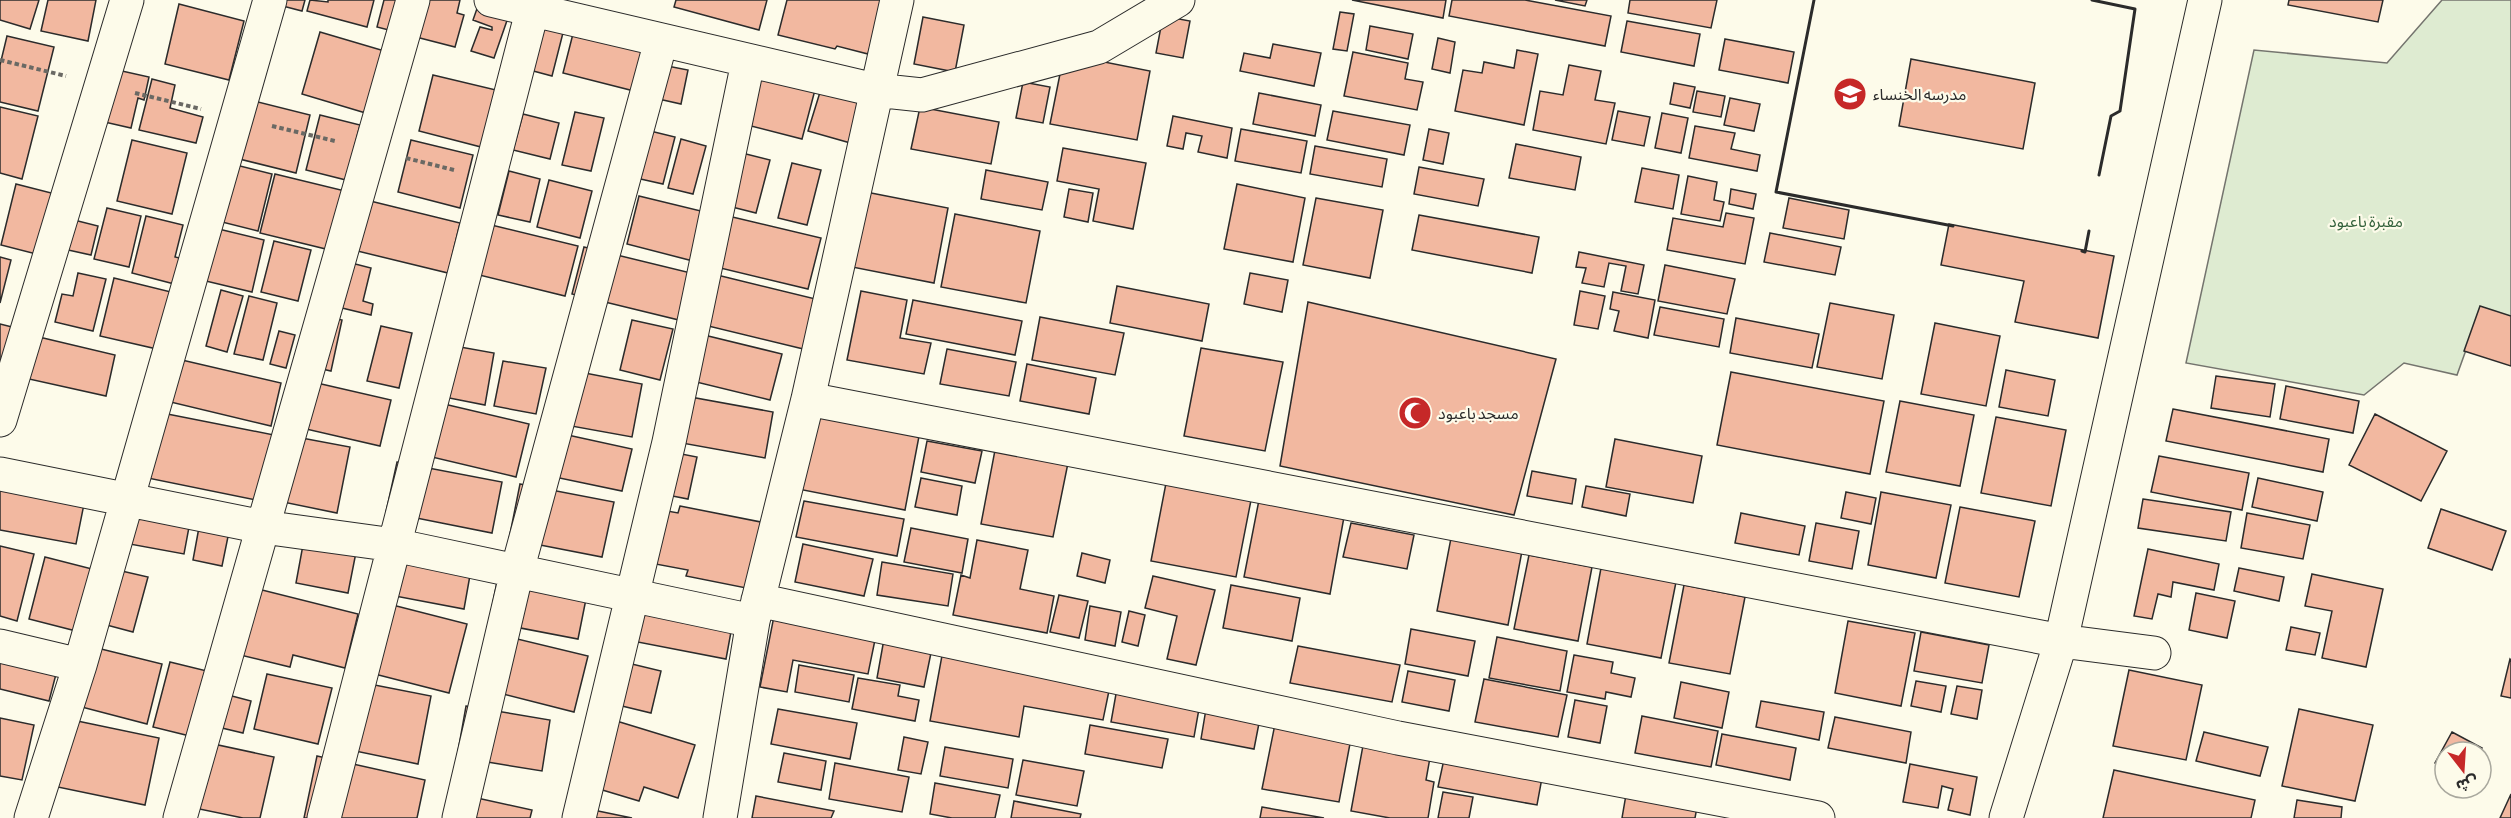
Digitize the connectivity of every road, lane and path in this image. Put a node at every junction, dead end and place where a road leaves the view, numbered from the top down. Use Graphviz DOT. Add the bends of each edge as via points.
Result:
graph roads {
  1 [pos="127,0"];
  2 [pos="270,0"];
  3 [pos="413,0"];
  4 [pos="491,0"];
  5 [pos="897,0"];
  6 [pos="1178,0"];
  7 [pos="2201,1"];
  8 [pos="534,5"];
  9 [pos="661,41"];
  10 [pos="748,62"];
  11 [pos="875,90"];
  12 [pos="808,399"];
  13 [pos="0,420"];
  14 [pos="0,474"];
  15 [pos="128,498"];
  16 [pos="263,527"];
  17 [pos="394,545"];
  18 [pos="517,571"];
  19 [pos="634,596"];
  20 [pos="756,610"];
  21 [pos="2061,641"];
  22 [pos="0,646"];
  23 [pos="2154,653"];
  24 [pos="80,665"];
  25 [pos="32,818"];
  26 [pos="180,818"];
  27 [pos="324,818"];
  28 [pos="459,818"];
  29 [pos="579,818"];
  30 [pos="720,818"];
  31 [pos="1818,818"];
  32 [pos="2006,818"];
  1 -- 13 [label="street"];
  2 -- 15 [label="street"];
  3 -- 16 [label="street"];
  4 -- 8 [label="street"];
  5 -- 11 [label="street"];
  6 -- 11 [label="street" via="1099,47 922,95"];
  7 -- 21 [label="street"];
  8 -- 9 [label="street"];
  8 -- 17 [label="street"];
  9 -- 10 [label="street"];
  9 -- 18 [label="street"];
  10 -- 11 [label="street"];
  10 -- 19 [label="street"];
  11 -- 12 [label="street"];
  12 -- 20 [label="street"];
  12 -- 21 [label="street"];
  14 -- 15 [label="street"];
  15 -- 16 [label="street"];
  15 -- 24 [label="street"];
  16 -- 17 [label="street"];
  16 -- 26 [label="street"];
  17 -- 18 [label="street"];
  17 -- 27 [label="street"];
  18 -- 19 [label="street"];
  18 -- 28 [label="street"];
  19 -- 20 [label="street"];
  19 -- 29 [label="street"];
  20 -- 30 [label="street"];
  20 -- 31 [label="street"];
  21 -- 23 [label="street"];
  21 -- 32 [label="street"];
  22 -- 24 [label="street"];
  24 -- 25 [label="street"];
}
